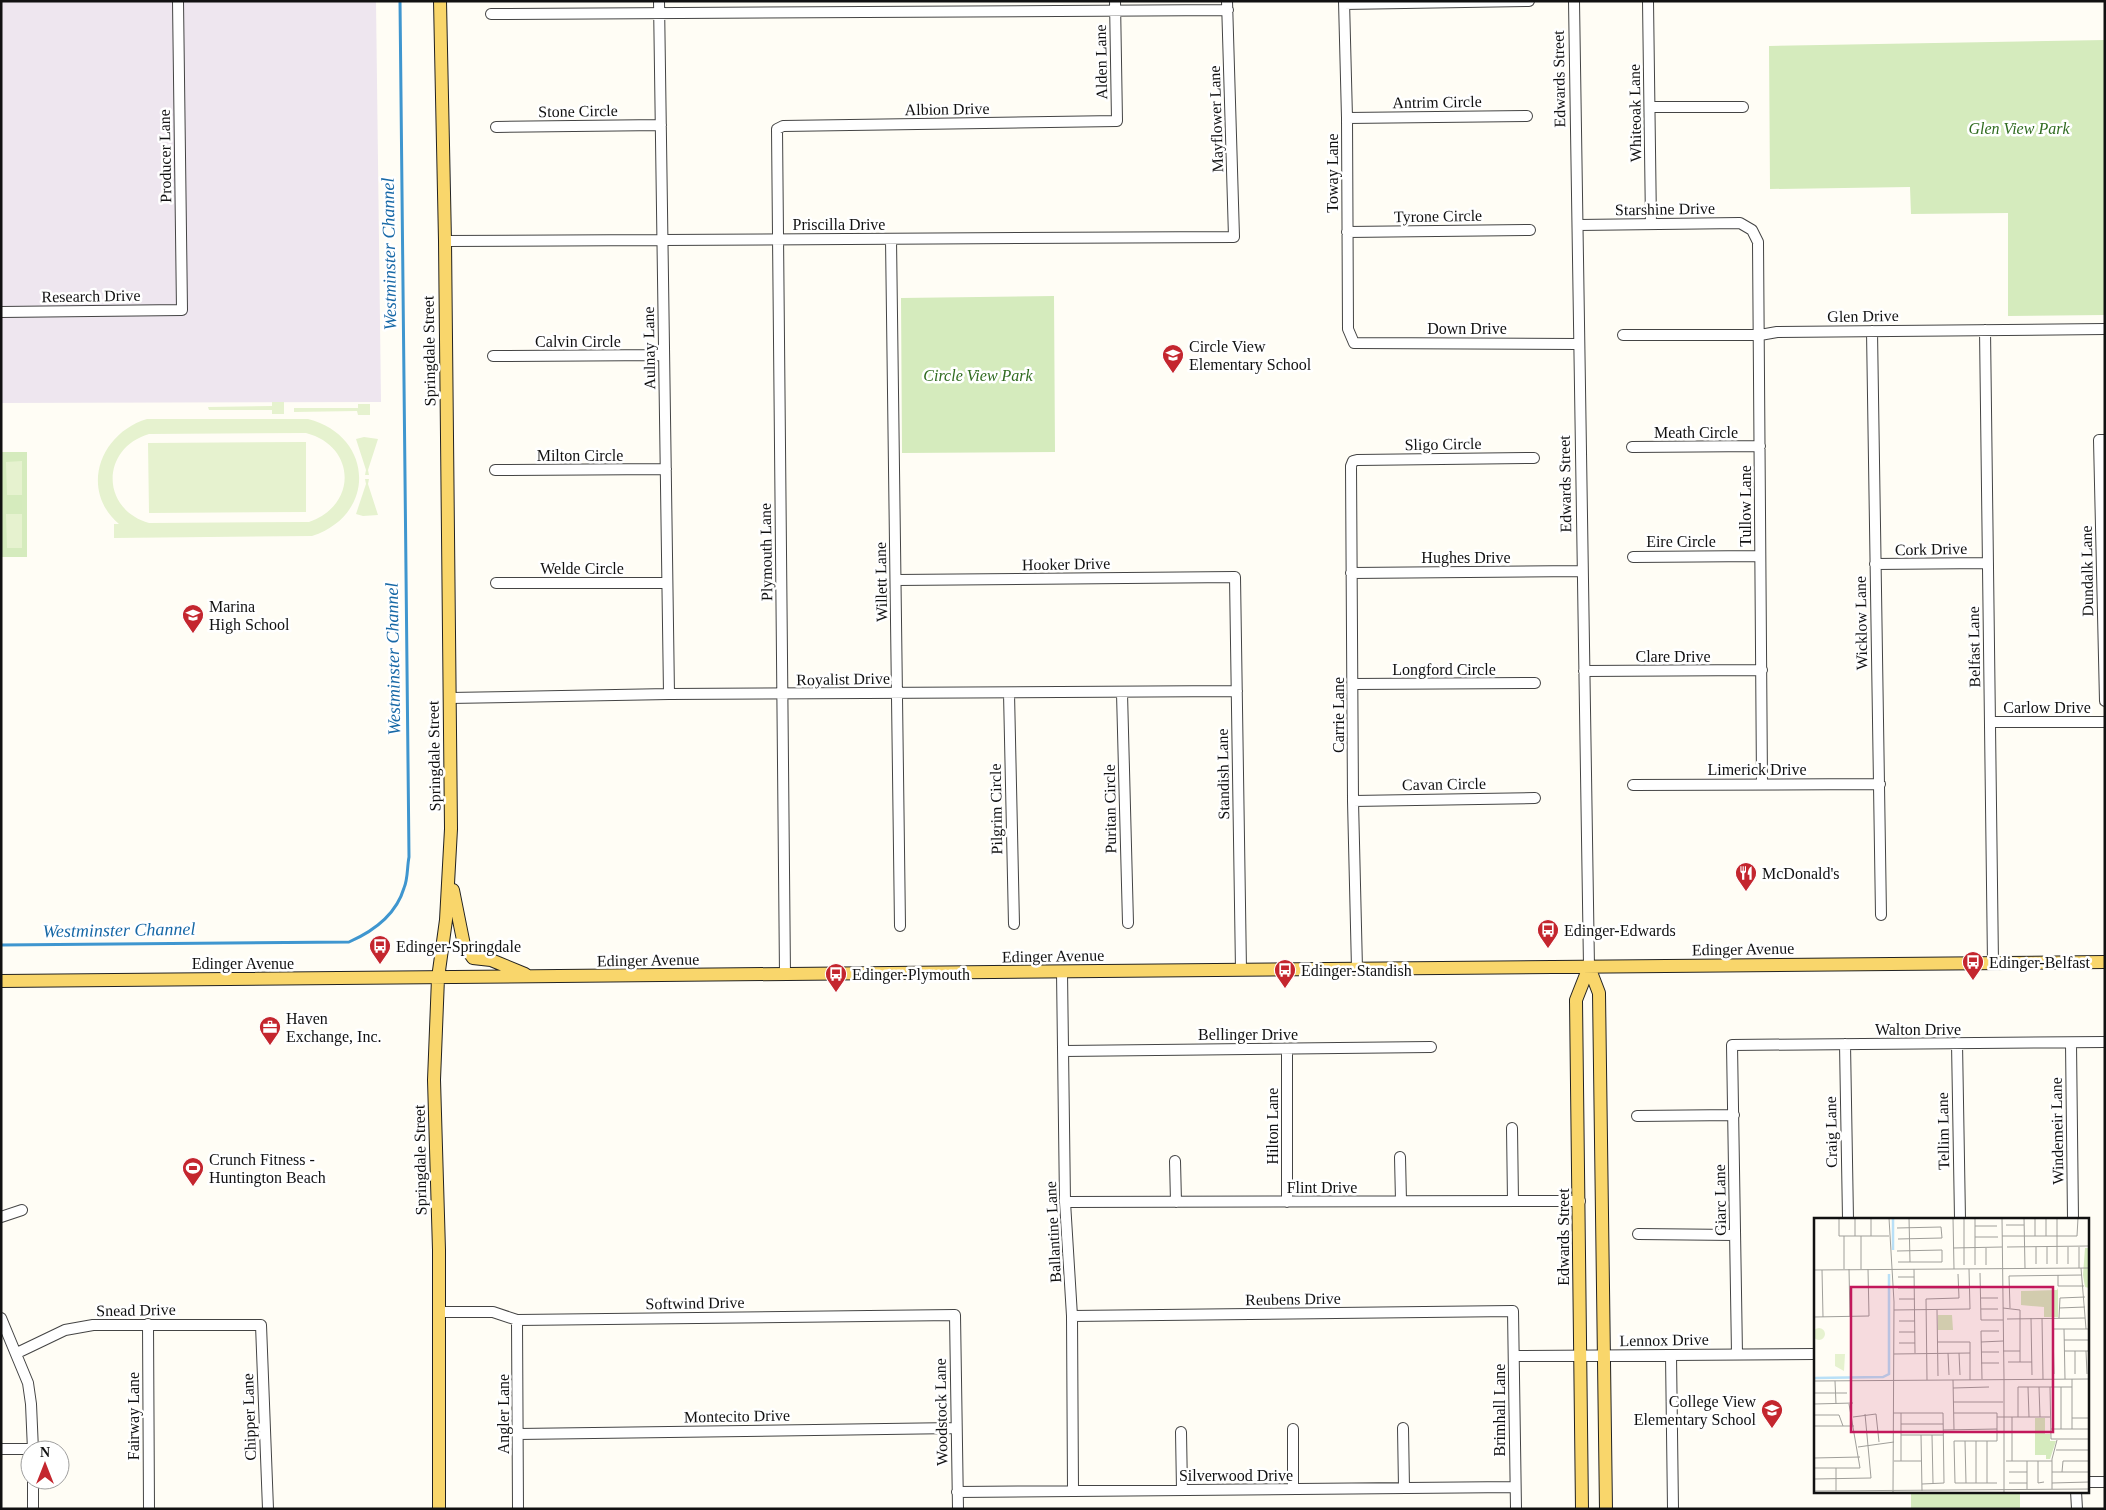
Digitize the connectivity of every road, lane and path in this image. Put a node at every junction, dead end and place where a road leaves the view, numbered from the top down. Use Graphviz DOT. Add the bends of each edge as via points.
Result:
graph roads {
  1 [pos="178,1"];
  2 [pos="440,1"];
  3 [pos="659,1"];
  4 [pos="774,1"];
  5 [pos="1529,1"];
  6 [pos="1574,1"];
  7 [pos="1648,1"];
  8 [pos="1344,2"];
  9 [pos="888,6"];
  10 [pos="1002,6"];
  11 [pos="1115,6"];
  12 [pos="1228,6"];
  13 [pos="775,12"];
  14 [pos="659,13"];
  15 [pos="491,14"];
  16 [pos="1650,107"];
  17 [pos="1743,107"];
  18 [pos="1527,116"];
  19 [pos="1347,118"];
  20 [pos="1117,121"];
  21 [pos="661,125"];
  22 [pos="496,127"];
  23 [pos="777,129"];
  24 [pos="1651,224"];
  25 [pos="1578,225"];
  26 [pos="1530,230"];
  27 [pos="1752,230"];
  28 [pos="1347,232"];
  29 [pos="1234,237"];
  30 [pos="890,239"];
  31 [pos="662,240"];
  32 [pos="778,240"];
  33 [pos="445,241"];
  34 [pos="182,310"];
  35 [pos="1,312"];
  36 [pos="2105,329"];
  37 [pos="1985,330"];
  38 [pos="1872,331"];
  39 [pos="1623,335"];
  40 [pos="1760,335"];
  41 [pos="1354,343"];
  42 [pos="1579,344"];
  43 [pos="664,355"];
  44 [pos="493,356"];
  45 [pos="2102,440"];
  46 [pos="1760,446"];
  47 [pos="1632,447"];
  48 [pos="1534,458"];
  49 [pos="1353,461"];
  50 [pos="666,469"];
  51 [pos="495,470"];
  52 [pos="1760,556"];
  53 [pos="1633,557"];
  54 [pos="1988,563"];
  55 [pos="1875,564"];
  56 [pos="1582,571"];
  57 [pos="1351,573"];
  58 [pos="1236,577"];
  59 [pos="896,580"];
  60 [pos="496,583"];
  61 [pos="667,583"];
  62 [pos="1762,670"];
  63 [pos="1584,671"];
  64 [pos="1535,683"];
  65 [pos="1353,684"];
  66 [pos="1237,691"];
  67 [pos="897,693"];
  68 [pos="1009,693"];
  69 [pos="1122,693"];
  70 [pos="669,694"];
  71 [pos="782,694"];
  72 [pos="449,698"];
  73 [pos="2105,701"];
  74 [pos="1990,722"];
  75 [pos="2105,722"];
  76 [pos="1762,784"];
  77 [pos="1880,784"];
  78 [pos="1633,785"];
  79 [pos="1535,798"];
  80 [pos="1353,800"];
  81 [pos="450,876"];
  82 [pos="1881,915"];
  83 [pos="1128,923"];
  84 [pos="1014,924"];
  85 [pos="900,926"];
  86 [pos="2105,962"];
  87 [pos="1992,963"];
  88 [pos="1589,967"];
  89 [pos="1357,969"];
  90 [pos="1241,970"];
  91 [pos="1062,972"];
  92 [pos="785,974"];
  93 [pos="532,977"];
  94 [pos="438,978"];
  95 [pos="1,981"];
  96 [pos="2071,1042"];
  97 [pos="2105,1042"];
  98 [pos="1845,1044"];
  99 [pos="1957,1044"];
  100 [pos="1732,1045"];
  101 [pos="1432,1048"];
  102 [pos="1287,1049"];
  103 [pos="1064,1051"];
  104 [pos="1734,1115"];
  105 [pos="1637,1116"];
  106 [pos="1512,1128"];
  107 [pos="1400,1157"];
  108 [pos="1175,1161"];
  109 [pos="1513,1200"];
  110 [pos="1401,1201"];
  111 [pos="1580,1201"];
  112 [pos="1065,1202"];
  113 [pos="1176,1202"];
  114 [pos="1287,1202"];
  115 [pos="22,1210"];
  116 [pos="1,1217"];
  117 [pos="1848,1218"];
  118 [pos="1960,1218"];
  119 [pos="2073,1218"];
  120 [pos="1638,1234"];
  121 [pos="1735,1235"];
  122 [pos="1513,1311"];
  123 [pos="438,1312"];
  124 [pos="955,1315"];
  125 [pos="1072,1316"];
  126 [pos="1,1318"];
  127 [pos="518,1320"];
  128 [pos="148,1324"];
  129 [pos="261,1324"];
  130 [pos="17,1353"];
  131 [pos="1737,1354"];
  132 [pos="1814,1354"];
  133 [pos="1671,1355"];
  134 [pos="1514,1356"];
  135 [pos="1580,1356"];
  136 [pos="1604,1356"];
  137 [pos="956,1428"];
  138 [pos="1404,1428"];
  139 [pos="1293,1429"];
  140 [pos="1181,1432"];
  141 [pos="518,1434"];
  142 [pos="32,1440"];
  143 [pos="1,1449"];
  144 [pos="20,1450"];
  145 [pos="2088,1482"];
  146 [pos="2105,1482"];
  147 [pos="1515,1487"];
  148 [pos="1404,1488"];
  149 [pos="1293,1489"];
  150 [pos="33,1490"];
  151 [pos="1182,1490"];
  152 [pos="1073,1491"];
  153 [pos="957,1492"];
  154 [pos="2076,1492"];
  155 [pos="33,1509"];
  156 [pos="148,1509"];
  157 [pos="268,1509"];
  158 [pos="439,1509"];
  159 [pos="518,1509"];
  160 [pos="958,1509"];
  161 [pos="1516,1509"];
  162 [pos="1582,1509"];
  163 [pos="1606,1509"];
  164 [pos="1673,1509"];
  165 [pos="2077,1509"];
  1 -- 34 [label="street, Producer Lane"];
  2 -- 33 [label="main road, Springdale Street"];
  3 -- 14 [label="street, Aulnay Lane"];
  4 -- 13 [label="street"];
  5 -- 8 [label="street"];
  6 -- 25 [label="street, Edwards Street"];
  7 -- 16 [label="street, Whiteoak Lane"];
  8 -- 19 [label="street, Toway Lane"];
  9 -- 10 [label="street"];
  9 -- 13 [label="street"];
  10 -- 11 [label="street"];
  11 -- 12 [label="street"];
  11 -- 20 [label="street, Alden Lane"];
  12 -- 29 [label="street, Mayflower Lane"];
  13 -- 14 [label="street"];
  14 -- 15 [label="street"];
  14 -- 21 [label="street, Aulnay Lane"];
  16 -- 17 [label="street"];
  16 -- 24 [label="street, Whiteoak Lane"];
  18 -- 19 [label="street, Antrim Circle"];
  19 -- 28 [label="street, Toway Lane"];
  20 -- 23 [label="street, Albion Drive" via="783,126"];
  21 -- 22 [label="street, Stone Circle"];
  21 -- 31 [label="street, Aulnay Lane"];
  23 -- 32 [label="street, Plymouth Lane"];
  24 -- 25 [label="street, Starshine Drive"];
  24 -- 27 [label="street, Starshine Drive" via="1740,223"];
  25 -- 42 [label="street, Edwards Street"];
  26 -- 28 [label="street, Tyrone Circle"];
  27 -- 40 [label="street, Tullow Lane" via="1758,242"];
  28 -- 41 [label="street, Toway Lane" via="1348,329"];
  29 -- 30 [label="street, Priscilla Drive"];
  30 -- 32 [label="street, Priscilla Drive"];
  30 -- 59 [label="street, Willett Lane"];
  31 -- 32 [label="street, Priscilla Drive"];
  31 -- 33 [label="street, Priscilla Drive"];
  31 -- 43 [label="street, Aulnay Lane"];
  32 -- 71 [label="street, Plymouth Lane"];
  33 -- 72 [label="main road, Springdale Street"];
  34 -- 35 [label="street, Research Drive"];
  36 -- 37 [label="street, Glen Drive"];
  37 -- 38 [label="street, Glen Drive"];
  37 -- 54 [label="street, Belfast Lane"];
  38 -- 40 [label="street, Glen Drive"];
  38 -- 55 [label="street, Wicklow Lane"];
  39 -- 40 [label="street, Glen Drive"];
  40 -- 46 [label="street, Tullow Lane"];
  41 -- 42 [label="street, Down Drive"];
  42 -- 56 [label="street, Edwards Street"];
  43 -- 44 [label="street, Calvin Circle"];
  43 -- 50 [label="street, Aulnay Lane"];
  45 -- 73 [label="street, Dundalk Lane"];
  46 -- 47 [label="street, Meath Circle"];
  46 -- 52 [label="street, Tullow Lane"];
  48 -- 49 [label="street, Sligo Circle"];
  49 -- 57 [label="street, Carrie Lane" via="1350,466"];
  50 -- 51 [label="street, Milton Circle"];
  50 -- 61 [label="street, Aulnay Lane"];
  52 -- 53 [label="street, Eire Circle"];
  52 -- 62 [label="street, Tullow Lane"];
  54 -- 55 [label="street, Cork Drive"];
  54 -- 74 [label="street, Belfast Lane"];
  55 -- 77 [label="street, Wicklow Lane"];
  56 -- 57 [label="street, Hughes Drive"];
  56 -- 63 [label="street, Edwards Street"];
  57 -- 65 [label="street, Carrie Lane"];
  58 -- 59 [label="street, Hooker Drive"];
  58 -- 66 [label="street, Standish Lane"];
  59 -- 67 [label="street, Willett Lane"];
  60 -- 61 [label="street, Welde Circle"];
  61 -- 70 [label="street, Aulnay Lane"];
  62 -- 63 [label="street, Clare Drive"];
  62 -- 76 [label="street, Tullow Lane"];
  63 -- 88 [label="street, Edwards Street"];
  64 -- 65 [label="street, Longford Circle"];
  65 -- 80 [label="street, Carrie Lane"];
  66 -- 69 [label="street, Royalist Drive"];
  66 -- 90 [label="street, Standish Lane"];
  67 -- 68 [label="street, Royalist Drive"];
  67 -- 71 [label="street, Royalist Drive"];
  67 -- 85 [label="street, Willett Lane"];
  68 -- 69 [label="street, Royalist Drive"];
  68 -- 84 [label="street, Pilgrim Circle"];
  69 -- 83 [label="street, Puritan Circle"];
  70 -- 71 [label="street, Royalist Drive"];
  70 -- 72 [label="street, Royalist Drive"];
  71 -- 92 [label="street, Plymouth Lane"];
  72 -- 81 [label="main road, Springdale Street"];
  74 -- 75 [label="street, Carlow Drive"];
  74 -- 87 [label="street, Belfast Lane"];
  76 -- 77 [label="street, Limerick Drive"];
  76 -- 78 [label="street, Limerick Drive"];
  77 -- 82 [label="street, Wicklow Lane"];
  79 -- 80 [label="street, Cavan Circle"];
  80 -- 89 [label="street, Carrie Lane"];
  81 -- 93 [label="main road" via="468,952 473,958 492,960"];
  81 -- 94 [label="main road, Springdale Street"];
  86 -- 87 [label="main road, Edinger Avenue"];
  87 -- 88 [label="main road, Edinger Avenue"];
  88 -- 89 [label="main road, Edinger Avenue"];
  88 -- 111 [label="main road, Edwards Street" via="1576,1000"];
  88 -- 136 [label="main road, Edwards Street" via="1599,994"];
  89 -- 90 [label="main road, Edinger Avenue"];
  90 -- 91 [label="main road, Edinger Avenue"];
  91 -- 92 [label="main road, Edinger Avenue"];
  91 -- 103 [label="street, Ballantine Lane"];
  92 -- 93 [label="main road, Edinger Avenue"];
  93 -- 94 [label="main road, Edinger Avenue"];
  94 -- 95 [label="main road, Edinger Avenue"];
  94 -- 123 [label="main road, Springdale Street" via="434,1080"];
  96 -- 97 [label="street, Walton Drive"];
  96 -- 99 [label="street, Walton Drive"];
  96 -- 119 [label="street, Windemeir Lane"];
  98 -- 99 [label="street, Walton Drive"];
  98 -- 100 [label="street, Walton Drive"];
  98 -- 117 [label="street, Craig Lane"];
  99 -- 118 [label="street, Tellim Lane"];
  100 -- 104 [label="street, Giarc Lane"];
  101 -- 102 [label="street, Bellinger Drive"];
  102 -- 103 [label="street, Bellinger Drive"];
  102 -- 114 [label="street, Hilton Lane"];
  103 -- 112 [label="street, Ballantine Lane"];
  104 -- 105 [label="street"];
  104 -- 121 [label="street, Giarc Lane"];
  106 -- 109 [label="street"];
  107 -- 110 [label="street"];
  108 -- 113 [label="street"];
  109 -- 110 [label="street, Flint Drive"];
  109 -- 111 [label="street, Flint Drive"];
  110 -- 114 [label="street, Flint Drive"];
  111 -- 135 [label="main road, Edwards Street"];
  112 -- 113 [label="street, Flint Drive"];
  112 -- 125 [label="street, Ballantine Lane"];
  113 -- 114 [label="street, Flint Drive"];
  115 -- 116 [label="street"];
  120 -- 121 [label="street"];
  121 -- 131 [label="street, Giarc Lane"];
  122 -- 125 [label="street, Reubens Drive"];
  122 -- 134 [label="street, Brimhall Lane"];
  123 -- 127 [label="street, Softwind Drive" via="493,1312"];
  123 -- 158 [label="main road, Springdale Street"];
  124 -- 127 [label="street, Softwind Drive"];
  124 -- 137 [label="street, Woodstock Lane"];
  125 -- 152 [label="street, Ballantine Lane"];
  126 -- 130 [label="street"];
  127 -- 141 [label="street, Angler Lane"];
  128 -- 129 [label="street, Snead Drive"];
  128 -- 130 [label="street, Snead Drive" via="92,1324 65,1330"];
  128 -- 156 [label="street, Fairway Lane"];
  129 -- 157 [label="street, Chipper Lane"];
  130 -- 142 [label="street" via="32,1404"];
  131 -- 132 [label="street, Lennox Drive"];
  131 -- 133 [label="street, Lennox Drive"];
  133 -- 136 [label="street, Lennox Drive"];
  133 -- 164 [label="street"];
  134 -- 135 [label="street, Lennox Drive"];
  134 -- 147 [label="street, Brimhall Lane"];
  135 -- 136 [label="street, Lennox Drive"];
  135 -- 162 [label="main road, Edwards Street"];
  136 -- 163 [label="main road, Edwards Street"];
  137 -- 141 [label="street, Montecito Drive"];
  137 -- 153 [label="street, Woodstock Lane"];
  138 -- 148 [label="street"];
  139 -- 149 [label="street"];
  140 -- 151 [label="street"];
  141 -- 159 [label="street, Angler Lane"];
  143 -- 144 [label="street"];
  145 -- 146 [label="street"];
  147 -- 148 [label="street, Silverwood Drive"];
  147 -- 161 [label="street, Brimhall Lane"];
  148 -- 149 [label="street, Silverwood Drive"];
  149 -- 151 [label="street, Silverwood Drive"];
  150 -- 155 [label="street"];
  151 -- 152 [label="street, Silverwood Drive"];
  152 -- 153 [label="street, Silverwood Drive"];
  153 -- 160 [label="street, Woodstock Lane"];
  154 -- 165 [label="street"];
}
